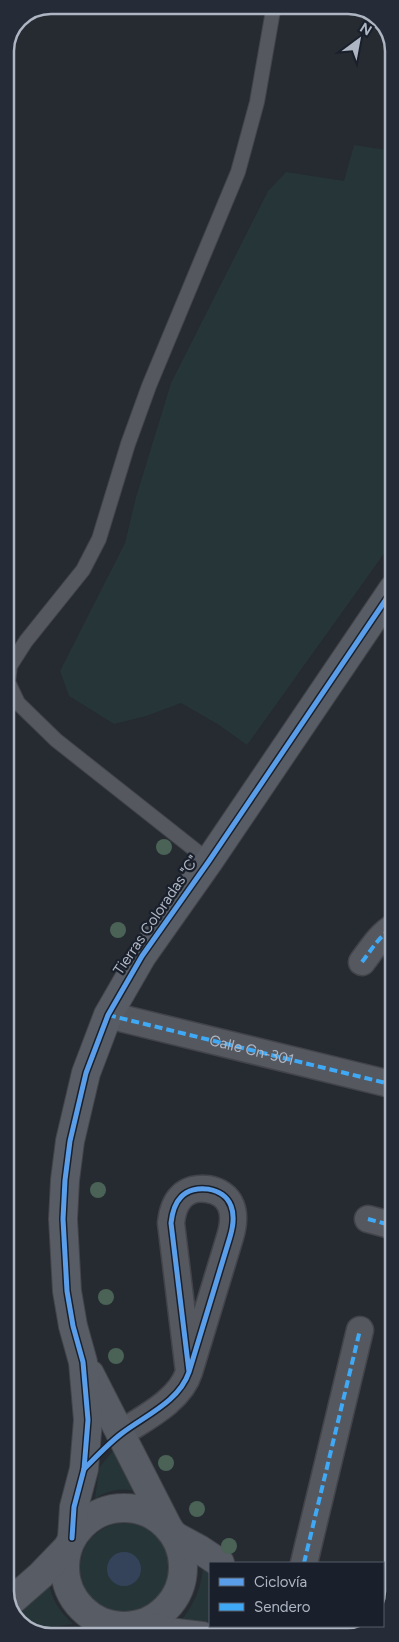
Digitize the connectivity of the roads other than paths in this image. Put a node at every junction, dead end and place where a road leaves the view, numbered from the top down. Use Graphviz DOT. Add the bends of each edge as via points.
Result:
graph roads {
  1 [pos="272,14"];
  2 [pos="385,602"];
  3 [pos="14,660"];
  4 [pos="14,695"];
  5 [pos="209,861"];
  6 [pos="385,933"];
  7 [pos="362,962"];
  8 [pos="108,1015"];
  9 [pos="385,1083"];
  10 [pos="368,1219"];
  11 [pos="385,1224"];
  12 [pos="360,1330"];
  13 [pos="83,1362"];
  14 [pos="189,1372"];
  15 [pos="120,1434"];
  16 [pos="84,1469"];
  17 [pos="172,1532"];
  18 [pos="70,1543"];
  19 [pos="218,1562"];
  20 [pos="304,1562"];
  21 [pos="14,1599"];
  22 [pos="134,1628"];
  1 -- 3 [label="lane" via="257,102 238,172 149,386 99,539 83,570"];
  2 -- 5 [label="street, Tierras Coloradas \"C\""];
  4 -- 5 [label="lane" via="18,703 56,740"];
  5 -- 8 [label="street, Tierras Coloradas \"C\"" via="142,956"];
  6 -- 7 [label="street"];
  8 -- 9 [label="street, Calle Cn-301"];
  8 -- 13 [label="street, Tierras Coloradas \"C\"" via="78,1103 65,1180 63,1219 67,1290"];
  10 -- 11 [label="street"];
  12 -- 20 [label="street"];
  13 -- 15 [label="street, Tierras Coloradas \"C\""];
  13 -- 16 [label="street, Tierras Coloradas \"C\"" via="88,1420"];
  14 -- 14 [label="street" via="233,1224 228,1200 223,1194 209,1189 192,1191 181,1197 172,1212"];
  14 -- 15 [label="street" via="173,1396"];
  15 -- 16 [label="street"];
  15 -- 17 [label="street, Tierras Coloradas \"C\""];
  16 -- 18 [label="street, Tierras Coloradas \"C\"" via="74,1507"];
  17 -- 18 [label="street" via="148,1513 136,1508 123,1508 99,1513 84,1524"];
  17 -- 19 [label="street"];
  17 -- 22 [label="street" via="183,1558 179,1588 162,1613"];
  18 -- 21 [label="street"];
  18 -- 22 [label="street" via="65,1572 72,1596 100,1621"];
}
